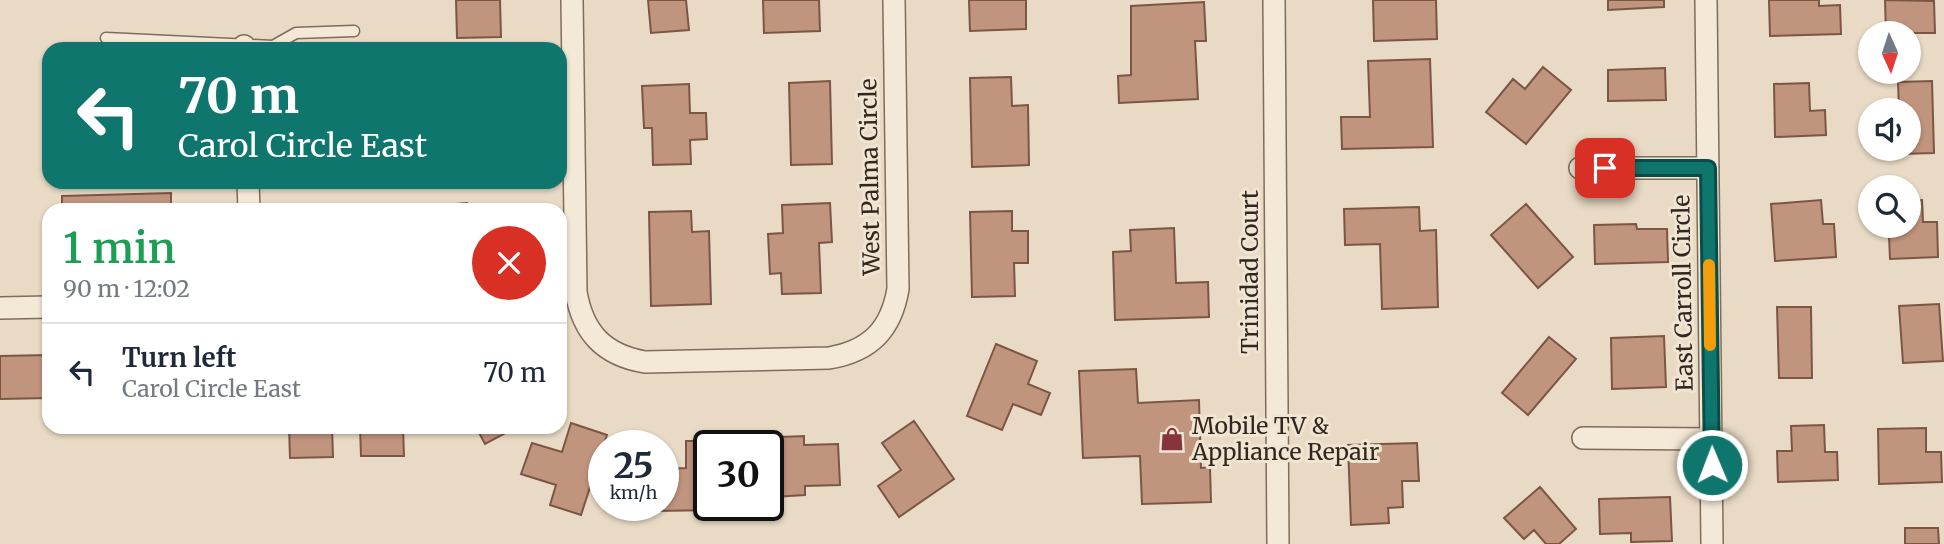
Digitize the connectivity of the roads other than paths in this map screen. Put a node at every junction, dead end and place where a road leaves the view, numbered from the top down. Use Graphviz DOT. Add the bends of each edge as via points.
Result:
graph roads {
  1 [pos="572,0"];
  2 [pos="894,0"];
  3 [pos="1274,0"];
  4 [pos="1706,0"];
  5 [pos="354,31"];
  6 [pos="106,38"];
  7 [pos="161,42"];
  8 [pos="280,42"];
  9 [pos="1580,168"];
  10 [pos="1708,168"];
  11 [pos="42,307"];
  12 [pos="0,308"];
  13 [pos="1583,438"];
  14 [pos="1711,439"];
  15 [pos="1278,544"];
  16 [pos="1712,544"];
  1 -- 2 [label="street, West Palma Circle" via="580,314 605,348 645,362 829,358 870,345 885,330 898,289"];
  3 -- 15 [label="street, Trinidad Court"];
  4 -- 10 [label="street, East Carroll Circle"];
  5 -- 8 [label="lane" via="296,33"];
  6 -- 7 [label="lane"];
  9 -- 10 [label="street"];
  10 -- 14 [label="street, East Carroll Circle"];
  11 -- 12 [label="street"];
  13 -- 14 [label="street"];
  14 -- 16 [label="street, East Carroll Circle"];
}
